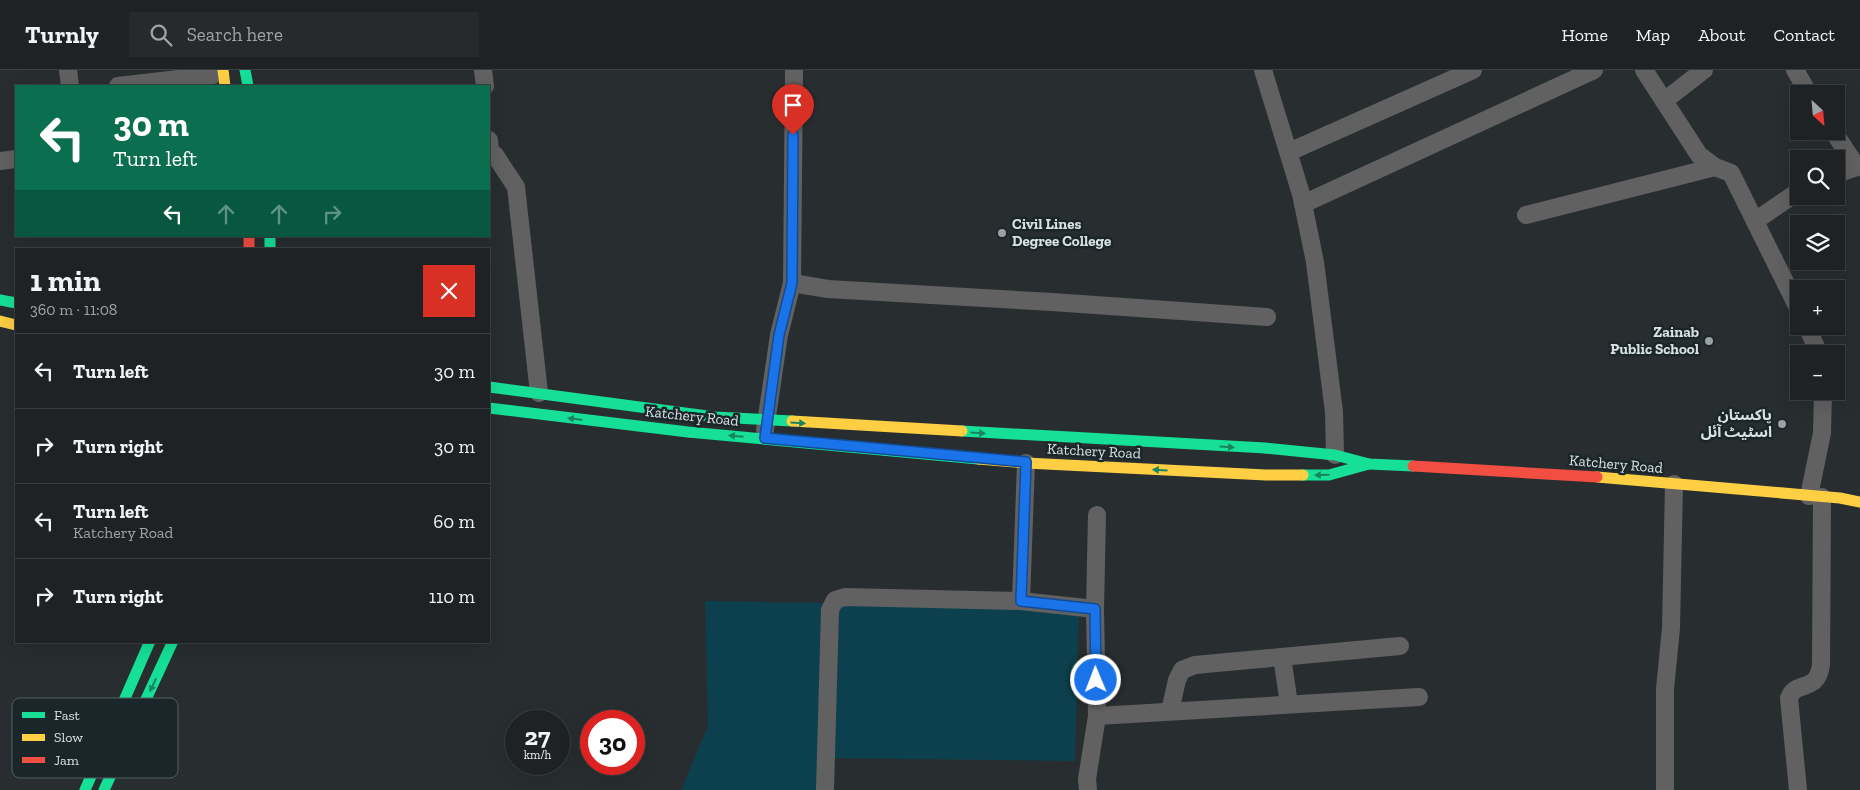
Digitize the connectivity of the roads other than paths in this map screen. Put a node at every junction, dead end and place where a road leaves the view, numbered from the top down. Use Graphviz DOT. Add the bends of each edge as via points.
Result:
graph roads {
  1 [pos="68,70"];
  2 [pos="245,70"];
  3 [pos="483,70"];
  4 [pos="794,70"];
  5 [pos="1263,70"];
  6 [pos="1473,70"];
  7 [pos="1594,70"];
  8 [pos="1644,70"];
  9 [pos="1704,70"];
  10 [pos="1795,70"];
  11 [pos="220,77"];
  12 [pos="70,85"];
  13 [pos="129,85"];
  14 [pos="248,85"];
  15 [pos="485,85"];
  16 [pos="1804,85"];
  17 [pos="1664,101"];
  18 [pos="1839,140"];
  19 [pos="490,152"];
  20 [pos="1289,152"];
  21 [pos="15,159"];
  22 [pos="0,161"];
  23 [pos="1715,166"];
  24 [pos="1858,166"];
  25 [pos="1845,171"];
  26 [pos="1790,197"];
  27 [pos="1303,204"];
  28 [pos="1526,215"];
  29 [pos="1755,221"];
  30 [pos="792,283"];
  31 [pos="1790,292"];
  32 [pos="0,300"];
  33 [pos="15,303"];
  34 [pos="1267,317"];
  35 [pos="0,321"];
  36 [pos="15,325"];
  37 [pos="490,388"];
  38 [pos="539,393"];
  39 [pos="1822,400"];
  40 [pos="490,408"];
  41 [pos="688,413"];
  42 [pos="766,421"];
  43 [pos="688,432"];
  44 [pos="765,438"];
  45 [pos="943,442"];
  46 [pos="1095,453"];
  47 [pos="1335,455"];
  48 [pos="1026,462"];
  49 [pos="1265,462"];
  50 [pos="1369,464"];
  51 [pos="1674,484"];
  52 [pos="1816,496"];
  53 [pos="1860,502"];
  54 [pos="1097,515"];
  55 [pos="1021,601"];
  56 [pos="1095,609"];
  57 [pos="149,643"];
  58 [pos="172,643"];
  59 [pos="1400,646"];
  60 [pos="1282,657"];
  61 [pos="1419,697"];
  62 [pos="125,698"];
  63 [pos="147,698"];
  64 [pos="1289,704"];
  65 [pos="1170,711"];
  66 [pos="1097,716"];
  67 [pos="90,778"];
  68 [pos="110,778"];
  69 [pos="85,790"];
  70 [pos="104,790"];
  71 [pos="825,790"];
  72 [pos="1088,790"];
  73 [pos="1665,790"];
  74 [pos="1798,790"];
  1 -- 12 [label="street"];
  2 -- 14 [label="main road"];
  3 -- 15 [label="street"];
  4 -- 30 [label="street"];
  5 -- 20 [label="street"];
  6 -- 20 [label="street"];
  7 -- 27 [label="street"];
  8 -- 17 [label="street"];
  9 -- 17 [label="street"];
  10 -- 16 [label="street"];
  11 -- 13 [label="street"];
  17 -- 23 [label="street" via="1699,155"];
  18 -- 24 [label="street"];
  19 -- 38 [label="street" via="516,187"];
  20 -- 27 [label="street"];
  21 -- 22 [label="street"];
  23 -- 28 [label="street"];
  23 -- 29 [label="street" via="1731,173"];
  24 -- 25 [label="street"];
  26 -- 29 [label="street"];
  27 -- 47 [label="street" via="1315,262 1334,412"];
  29 -- 31 [label="street"];
  30 -- 34 [label="street" via="838,289"];
  30 -- 42 [label="street" via="779,335"];
  32 -- 33 [label="main road"];
  35 -- 36 [label="main road"];
  37 -- 38 [label="main road, Katchery Road"];
  38 -- 41 [label="main road, Katchery Road"];
  39 -- 52 [label="street"];
  43 -- 40 [label="main road, Katchery Road, one-way"];
  41 -- 42 [label="main road, Katchery Road"];
  41 -- 43 [label="main road"];
  42 -- 44 [label="street"];
  42 -- 45 [label="main road, Katchery Road, one-way"];
  44 -- 43 [label="main road, Katchery Road, one-way"];
  44 -- 45 [label="main road, Katchery Road"];
  45 -- 46 [label="main road, Katchery Road, one-way"];
  45 -- 48 [label="main road, Katchery Road"];
  46 -- 48 [label="main road, Katchery Road"];
  46 -- 49 [label="main road, Katchery Road, one-way"];
  49 -- 46 [label="main road, Katchery Road, one-way"];
  47 -- 49 [label="main road, Katchery Road"];
  47 -- 50 [label="main road, Katchery Road"];
  48 -- 55 [label="street"];
  50 -- 49 [label="main road, Katchery Road, one-way" via="1329,475"];
  50 -- 51 [label="main road, Katchery Road"];
  51 -- 52 [label="main road, Katchery Road"];
  51 -- 73 [label="street" via="1671,628 1665,689"];
  52 -- 53 [label="main road, Katchery Road"];
  52 -- 74 [label="street" via="1821,665 1816,680 1795,689 1790,698"];
  54 -- 56 [label="street"];
  55 -- 56 [label="street"];
  55 -- 71 [label="street" via="845,597 835,600 830,610"];
  56 -- 66 [label="street"];
  57 -- 62 [label="main road"];
  58 -- 63 [label="main road, one-way"];
  59 -- 60 [label="street"];
  60 -- 64 [label="street"];
  60 -- 65 [label="street" via="1195,665 1182,670"];
  61 -- 64 [label="street"];
  64 -- 65 [label="street"];
  65 -- 66 [label="street"];
  66 -- 72 [label="street"];
  67 -- 69 [label="main road"];
  68 -- 70 [label="main road, one-way"];
}
